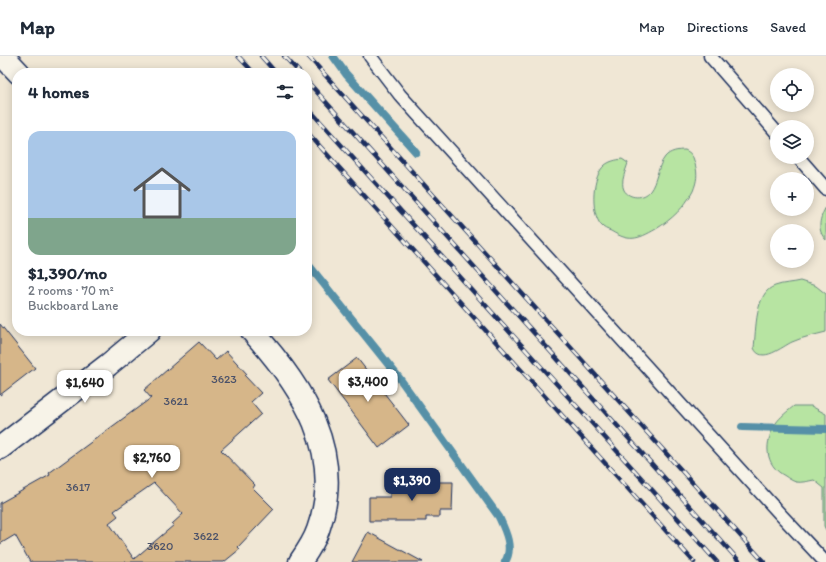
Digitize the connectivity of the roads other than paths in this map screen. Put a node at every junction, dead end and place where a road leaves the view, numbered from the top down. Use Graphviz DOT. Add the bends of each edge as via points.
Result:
graph roads {
  1 [pos="3,56"];
  2 [pos="370,56"];
  3 [pos="710,56"];
  4 [pos="14,68"];
  5 [pos="770,125"];
  6 [pos="804,164"];
  7 [pos="826,189"];
  8 [pos="143,336"];
  9 [pos="256,336"];
  10 [pos="0,448"];
  11 [pos="300,562"];
  12 [pos="825,562"];
  1 -- 4 [label="street"];
  2 -- 12 [label="lane" via="400,95"];
  3 -- 5 [label="lane"];
  6 -- 7 [label="lane"];
  8 -- 10 [label="street"];
  9 -- 11 [label="street" via="280,364 302,397 319,433 324,453 326,491 322,514 318,530"];
}
